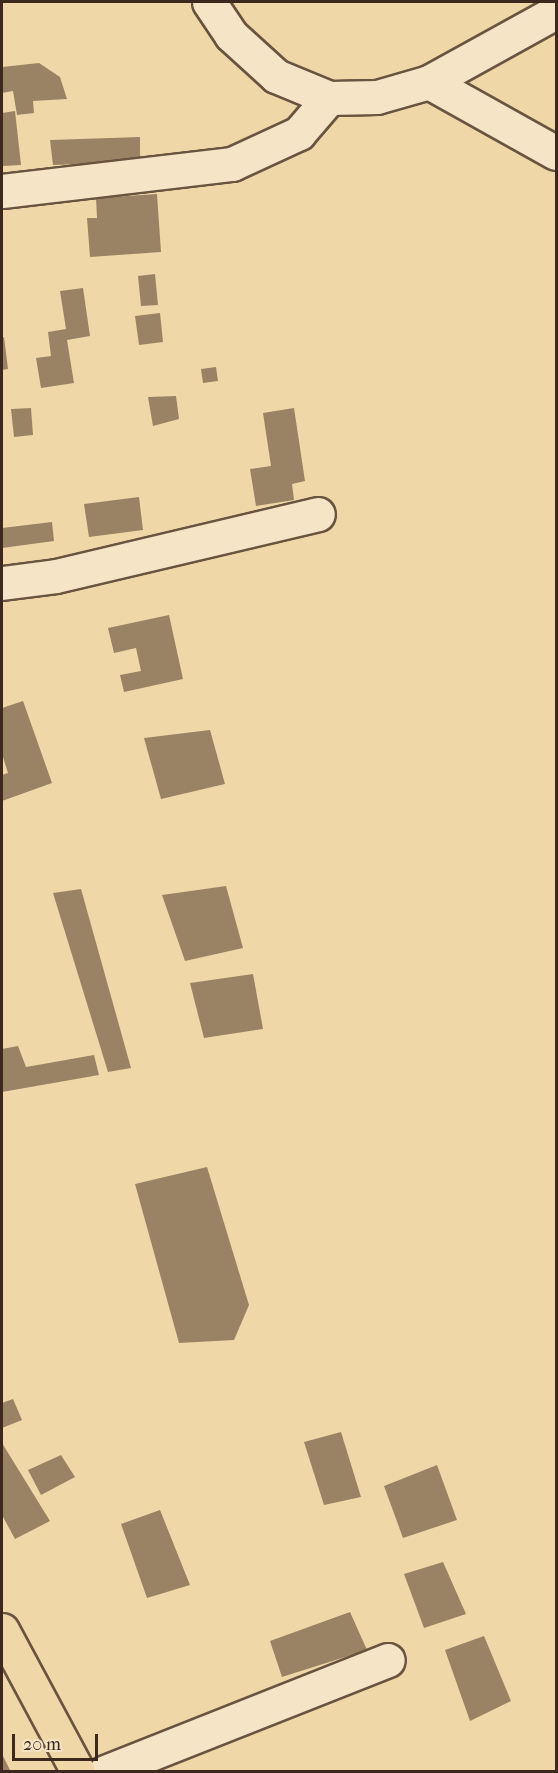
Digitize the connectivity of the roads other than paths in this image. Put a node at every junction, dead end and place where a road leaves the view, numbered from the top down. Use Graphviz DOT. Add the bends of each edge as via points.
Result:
graph roads {
  1 [pos="209,2"];
  2 [pos="556,12"];
  3 [pos="429,82"];
  4 [pos="329,98"];
  5 [pos="556,153"];
  6 [pos="2,191"];
  7 [pos="318,513"];
  8 [pos="2,583"];
  9 [pos="2,1630"];
  10 [pos="388,1660"];
  11 [pos="78,1772"];
  12 [pos="105,1772"];
  1 -- 4 [label="street" via="231,35 276,76"];
  2 -- 3 [label="street"];
  3 -- 4 [label="street" via="377,97"];
  3 -- 5 [label="street"];
  4 -- 6 [label="street" via="299,133 232,164"];
  7 -- 8 [label="street" via="56,576"];
  9 -- 11 [label="main road"];
  10 -- 12 [label="street"];
}
